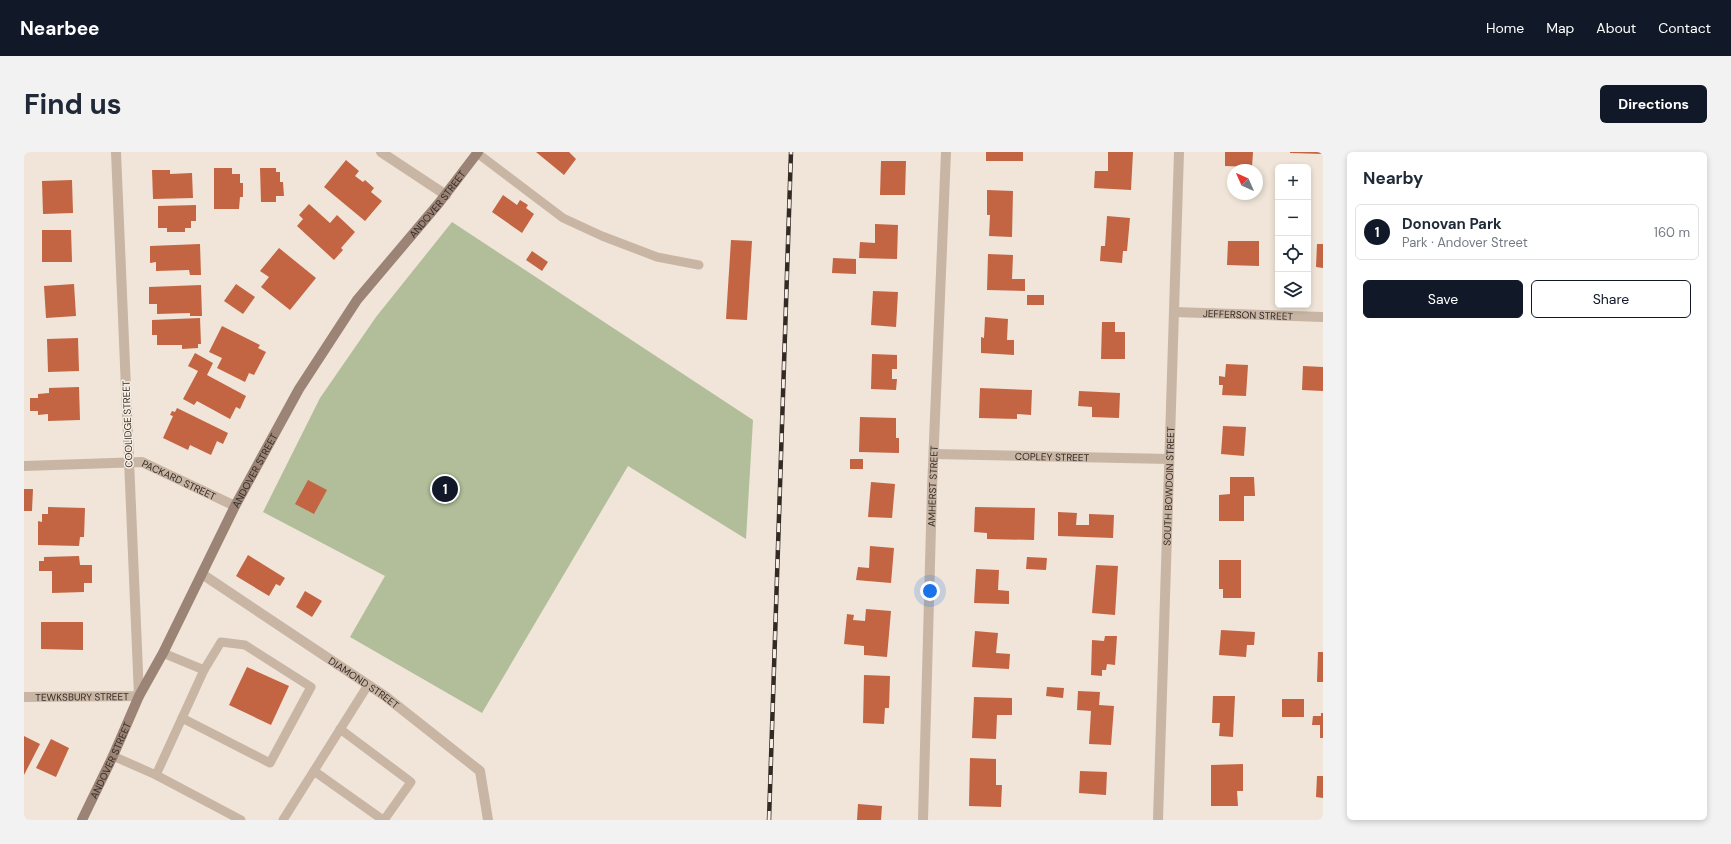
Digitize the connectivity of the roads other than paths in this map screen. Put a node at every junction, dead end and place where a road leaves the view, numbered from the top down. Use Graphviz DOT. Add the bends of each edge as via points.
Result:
graph roads {
  1 [pos="116,152"];
  2 [pos="381,152"];
  3 [pos="478,152"];
  4 [pos="946,152"];
  5 [pos="1179,152"];
  6 [pos="446,195"];
  7 [pos="700,265"];
  8 [pos="1174,312"];
  9 [pos="1323,317"];
  10 [pos="934,454"];
  11 [pos="1169,459"];
  12 [pos="129,462"];
  13 [pos="24,466"];
  14 [pos="235,506"];
  15 [pos="202,574"];
  16 [pos="163,653"];
  17 [pos="204,670"];
  18 [pos="368,685"];
  19 [pos="139,696"];
  20 [pos="24,697"];
  21 [pos="182,718"];
  22 [pos="340,729"];
  23 [pos="113,756"];
  24 [pos="314,771"];
  25 [pos="156,775"];
  26 [pos="82,820"];
  27 [pos="241,820"];
  28 [pos="283,820"];
  29 [pos="383,820"];
  30 [pos="488,820"];
  31 [pos="923,820"];
  32 [pos="1158,820"];
  1 -- 12 [label="street, COOLIDGE STREET"];
  2 -- 6 [label="street"];
  3 -- 6 [label="main road, ANDOVER STREET"];
  3 -- 7 [label="lane" via="563,218 657,257"];
  4 -- 10 [label="street, AMHERST STREET"];
  5 -- 8 [label="street, SOUTH BOWDOIN STREET"];
  6 -- 14 [label="main road, ANDOVER STREET" via="357,300 299,389"];
  8 -- 9 [label="street, JEFFERSON STREET"];
  8 -- 11 [label="street, SOUTH BOWDOIN STREET"];
  10 -- 11 [label="street, COPLEY STREET"];
  10 -- 31 [label="street, AMHERST STREET"];
  11 -- 32 [label="street, SOUTH BOWDOIN STREET"];
  12 -- 13 [label="street, PACKARD STREET"];
  12 -- 14 [label="street, PACKARD STREET" via="142,462"];
  12 -- 19 [label="street, COOLIDGE STREET"];
  14 -- 15 [label="main road, ANDOVER STREET"];
  15 -- 16 [label="main road, ANDOVER STREET"];
  15 -- 18 [label="street, DIAMOND STREET"];
  16 -- 17 [label="lane"];
  16 -- 19 [label="main road, ANDOVER STREET"];
  17 -- 21 [label="lane"];
  17 -- 21 [label="lane" via="221,642 245,645 311,687 270,763"];
  18 -- 22 [label="lane"];
  18 -- 30 [label="street, DIAMOND STREET" via="480,771"];
  19 -- 20 [label="street, TEWKSBURY STREET"];
  19 -- 23 [label="main road, ANDOVER STREET"];
  21 -- 25 [label="lane"];
  22 -- 24 [label="lane"];
  22 -- 29 [label="lane" via="411,782"];
  23 -- 25 [label="lane"];
  23 -- 26 [label="main road, ANDOVER STREET"];
  24 -- 28 [label="lane"];
  24 -- 29 [label="lane"];
  25 -- 27 [label="lane"];
}
